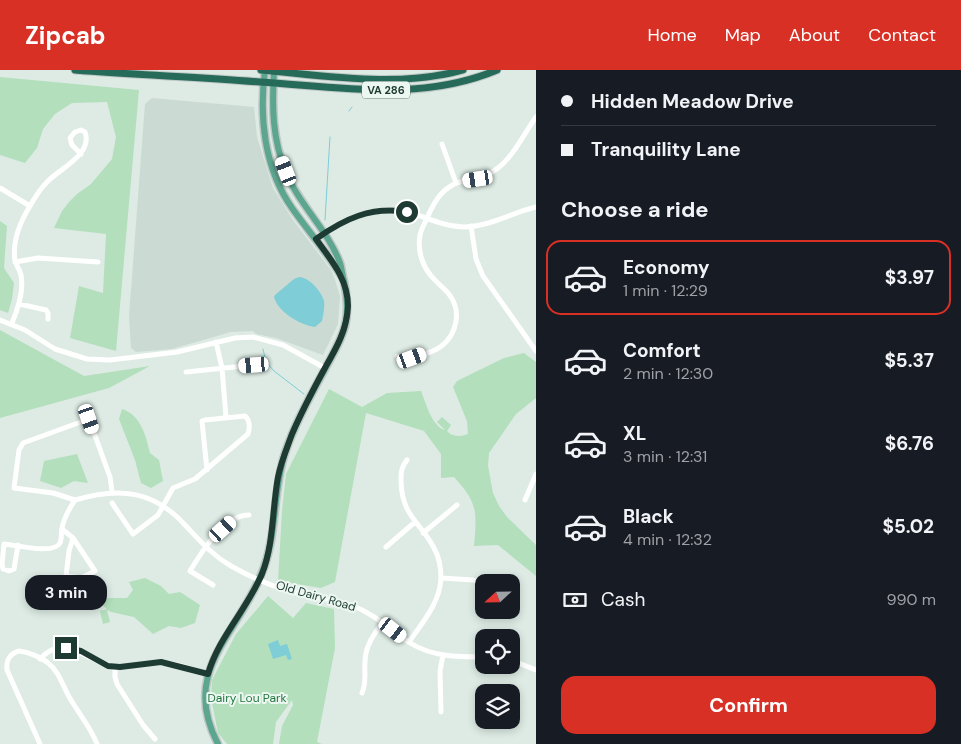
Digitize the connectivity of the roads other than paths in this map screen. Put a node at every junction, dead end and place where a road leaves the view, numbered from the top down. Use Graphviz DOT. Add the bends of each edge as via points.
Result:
graph roads {
  1 [pos="75,70"];
  2 [pos="264,70"];
  3 [pos="463,70"];
  4 [pos="497,70"];
  5 [pos="274,71"];
  6 [pos="263,82"];
  7 [pos="274,83"];
  8 [pos="536,116"];
  9 [pos="442,144"];
  10 [pos="81,154"];
  11 [pos="456,183"];
  12 [pos="0,188"];
  13 [pos="30,206"];
  14 [pos="536,207"];
  15 [pos="426,219"];
  16 [pos="471,226"];
  17 [pos="324,234"];
  18 [pos="316,239"];
  19 [pos="15,262"];
  20 [pos="98,262"];
  21 [pos="344,280"];
  22 [pos="20,304"];
  23 [pos="48,319"];
  24 [pos="0,320"];
  25 [pos="12,323"];
  26 [pos="216,342"];
  27 [pos="536,351"];
  28 [pos="397,356"];
  29 [pos="254,365"];
  30 [pos="222,368"];
  31 [pos="326,368"];
  32 [pos="186,372"];
  33 [pos="226,417"];
  34 [pos="407,460"];
  35 [pos="207,470"];
  36 [pos="536,474"];
  37 [pos="112,492"];
  38 [pos="75,500"];
  39 [pos="525,500"];
  40 [pos="112,503"];
  41 [pos="457,505"];
  42 [pos="163,506"];
  43 [pos="249,515"];
  44 [pos="415,522"];
  45 [pos="62,529"];
  46 [pos="424,533"];
  47 [pos="72,538"];
  48 [pos="18,545"];
  49 [pos="386,547"];
  50 [pos="204,548"];
  51 [pos="441,578"];
  52 [pos="260,579"];
  53 [pos="475,581"];
  54 [pos="213,585"];
  55 [pos="383,622"];
  56 [pos="409,642"];
  57 [pos="443,656"];
  58 [pos="475,657"];
  59 [pos="40,658"];
  60 [pos="520,663"];
  61 [pos="115,667"];
  62 [pos="535,668"];
  63 [pos="208,674"];
  64 [pos="362,693"];
  65 [pos="441,712"];
  66 [pos="155,739"];
  67 [pos="40,744"];
  68 [pos="98,744"];
  69 [pos="218,744"];
  1 -- 6 [label="highway, VA 286"];
  2 -- 5 [label="highway, VA 286"];
  2 -- 6 [label="main road"];
  3 -- 5 [label="highway, VA 286" via="398,79"];
  4 -- 7 [label="highway, VA 286" via="462,82 408,90 371,91"];
  5 -- 7 [label="main road"];
  6 -- 7 [label="highway, VA 286"];
  6 -- 18 [label="main road" via="262,111 273,170 283,194"];
  7 -- 17 [label="main road" via="273,116 281,159 291,184"];
  8 -- 11 [label="street" via="497,169 484,177"];
  9 -- 11 [label="street"];
  10 -- 13 [label="street" via="46,182"];
  11 -- 15 [label="street" via="438,196"];
  12 -- 13 [label="street"];
  13 -- 19 [label="street" via="18,227"];
  14 -- 16 [label="street" via="494,222"];
  15 -- 16 [label="street" via="453,226"];
  15 -- 17 [label="street" via="402,211 376,210 354,216"];
  15 -- 28 [label="street" via="420,240 422,260 430,276 451,297 456,310 456,325 446,342 435,350 412,358"];
  16 -- 27 [label="street" via="476,259 483,276"];
  17 -- 18 [label="street"];
  17 -- 21 [label="main road" via="340,263"];
  18 -- 21 [label="main road"];
  19 -- 20 [label="street" via="38,258"];
  19 -- 22 [label="street" via="21,277"];
  21 -- 31 [label="main road" via="348,304 346,324"];
  22 -- 23 [label="street" via="46,310"];
  22 -- 25 [label="street"];
  24 -- 25 [label="street"];
  25 -- 26 [label="street" via="55,349 87,359 110,360 177,352"];
  26 -- 30 [label="street"];
  26 -- 31 [label="street" via="242,337 264,339 283,345"];
  29 -- 30 [label="street"];
  30 -- 32 [label="street"];
  30 -- 33 [label="street"];
  31 -- 52 [label="main road" via="293,432 282,463 271,539"];
  33 -- 35 [label="street" via="202,421"];
  33 -- 35 [label="street" via="245,416 249,421 248,434"];
  34 -- 44 [label="street" via="401,473 402,491 406,509"];
  35 -- 42 [label="street" via="173,488"];
  36 -- 39 [label="street"];
  37 -- 38 [label="street, Old Dairy Road"];
  37 -- 38 [label="street" via="110,477 89,419 23,443 19,450 14,488 53,493"];
  37 -- 42 [label="street, Old Dairy Road" via="132,493"];
  38 -- 45 [label="street" via="66,513"];
  40 -- 42 [label="street" via="133,534 154,519"];
  41 -- 46 [label="street"];
  42 -- 50 [label="street, Old Dairy Road" via="178,517"];
  43 -- 50 [label="street" via="232,521"];
  44 -- 46 [label="street"];
  44 -- 49 [label="street"];
  45 -- 47 [label="street"];
  45 -- 48 [label="street" via="59,544 53,549"];
  46 -- 51 [label="street" via="435,548"];
  47 -- 47 [label="street" via="66,576 81,578 95,571"];
  48 -- 48 [label="street" via="14,569 3,569 4,544"];
  50 -- 52 [label="street, Old Dairy Road"];
  50 -- 54 [label="street" via="190,571"];
  51 -- 53 [label="street"];
  51 -- 56 [label="street" via="434,605"];
  52 -- 55 [label="street, Old Dairy Road" via="297,593 352,605"];
  52 -- 63 [label="main road" via="215,656"];
  55 -- 56 [label="street, Old Dairy Road"];
  55 -- 64 [label="street" via="367,649 366,682"];
  56 -- 57 [label="street, Old Dairy Road"];
  57 -- 58 [label="street, Old Dairy Road"];
  57 -- 65 [label="street"];
  59 -- 61 [label="street" via="54,649 66,648 81,651 100,663"];
  59 -- 67 [label="street" via="19,651 11,654 7,670"];
  59 -- 68 [label="street" via="52,666"];
  60 -- 62 [label="street"];
  61 -- 63 [label="street" via="161,662"];
  61 -- 66 [label="street" via="117,684"];
  63 -- 69 [label="main road" via="206,711"];
}
